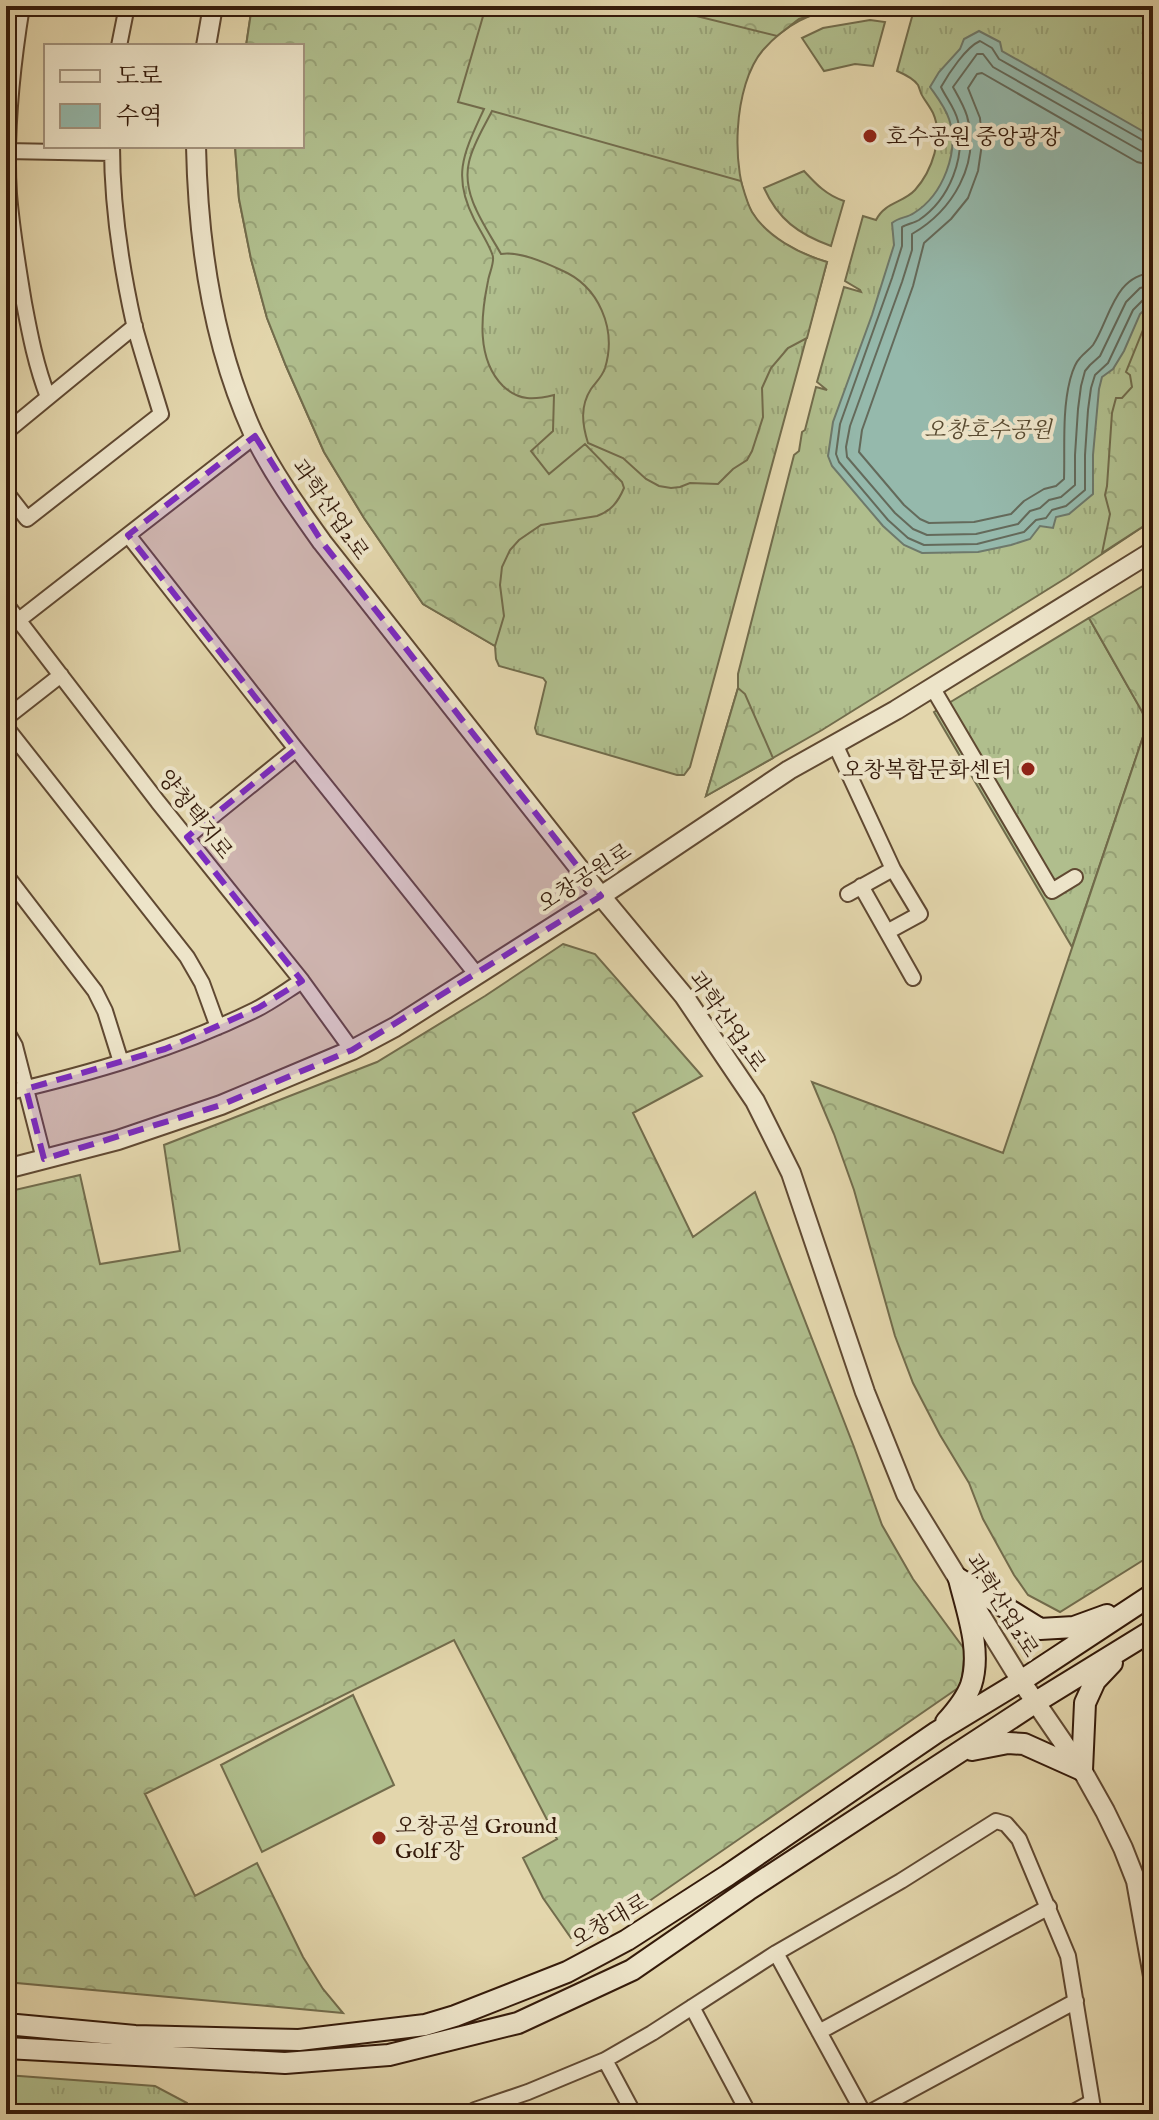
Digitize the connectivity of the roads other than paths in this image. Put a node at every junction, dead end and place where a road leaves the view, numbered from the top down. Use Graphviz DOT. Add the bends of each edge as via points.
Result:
graph roads {
  1 [pos="22,6"];
  2 [pos="127,6"];
  3 [pos="213,6"];
  4 [pos="119,44"];
  5 [pos="206,44"];
  6 [pos="10,64"];
  7 [pos="196,148"];
  8 [pos="112,149"];
  9 [pos="7,151"];
  10 [pos="11,250"];
  11 [pos="135,326"];
  12 [pos="48,397"];
  13 [pos="6,432"];
  14 [pos="255,436"];
  15 [pos="6,492"];
  16 [pos="128,535"];
  17 [pos="1153,551"];
  18 [pos="6,604"];
  19 [pos="18,620"];
  20 [pos="6,630"];
  21 [pos="61,675"];
  22 [pos="932,687"];
  23 [pos="6,718"];
  24 [pos="6,727"];
  25 [pos="835,744"];
  26 [pos="296,749"];
  27 [pos="187,837"];
  28 [pos="893,869"];
  29 [pos="6,875"];
  30 [pos="1075,877"];
  31 [pos="601,896"];
  32 [pos="887,932"];
  33 [pos="477,975"];
  34 [pos="913,978"];
  35 [pos="302,981"];
  36 [pos="218,1027"];
  37 [pos="6,1030"];
  38 [pos="352,1050"];
  39 [pos="121,1062"];
  40 [pos="26,1089"];
  41 [pos="6,1093"];
  42 [pos="44,1159"];
  43 [pos="6,1169"];
  44 [pos="959,1579"];
  45 [pos="1145,1600"];
  46 [pos="1153,1630"];
  47 [pos="1129,1645"];
  48 [pos="1021,1681"];
  49 [pos="1036,1702"];
  50 [pos="937,1732"];
  51 [pos="958,1754"];
  52 [pos="1082,1770"];
  53 [pos="1049,1907"];
  54 [pos="776,1953"];
  55 [pos="1153,1976"];
  56 [pos="1076,2001"];
  57 [pos="692,2007"];
  58 [pos="6,2024"];
  59 [pos="819,2032"];
  60 [pos="6,2048"];
  61 [pos="605,2060"];
  62 [pos="1093,2108"];
  63 [pos="474,2114"];
  64 [pos="634,2114"];
  65 [pos="749,2114"];
  66 [pos="866,2114"];
  67 [pos="1070,2114"];
  1 -- 6 [label="street"];
  2 -- 4 [label="street"];
  3 -- 5 [label="street"];
  6 -- 9 [label="street"];
  7 -- 14 [label="street, 과학산업2로" via="209,293"];
  8 -- 9 [label="street"];
  8 -- 11 [label="street" via="115,208"];
  9 -- 10 [label="street"];
  10 -- 12 [label="street" via="37,371"];
  11 -- 12 [label="street"];
  11 -- 15 [label="street" via="161,414 27,519"];
  12 -- 13 [label="street"];
  14 -- 16 [label="street"];
  14 -- 31 [label="street, 과학산업2로" via="322,542"];
  16 -- 19 [label="street"];
  16 -- 26 [label="street"];
  17 -- 22 [label="street, 오창공원로"];
  18 -- 19 [label="street, 양청택지로"];
  19 -- 20 [label="street"];
  19 -- 21 [label="street, 양청택지로"];
  21 -- 23 [label="street"];
  21 -- 27 [label="street, 양청택지로"];
  22 -- 25 [label="street, 오창공원로"];
  22 -- 30 [label="street" via="1052,891"];
  24 -- 36 [label="street" via="187,957"];
  25 -- 28 [label="street"];
  25 -- 31 [label="street, 오창공원로"];
  26 -- 27 [label="street"];
  26 -- 33 [label="street"];
  27 -- 35 [label="street, 양청택지로"];
  28 -- 32 [label="street" via="920,914"];
  28 -- 32 [label="street" via="855,890"];
  29 -- 39 [label="street" via="95,991"];
  31 -- 33 [label="street, 오창공원로"];
  31 -- 44 [label="street, 과학산업2로" via="684,996 775,1139 906,1494"];
  32 -- 34 [label="street"];
  33 -- 38 [label="street, 오창공원로"];
  35 -- 36 [label="street"];
  35 -- 38 [label="street, 양청택지로"];
  36 -- 39 [label="street"];
  37 -- 40 [label="street"];
  38 -- 42 [label="street, 오창공원로" via="206,1111"];
  39 -- 40 [label="street"];
  40 -- 41 [label="street"];
  40 -- 42 [label="street"];
  42 -- 43 [label="street, 오창공원로"];
  44 -- 45 [label="main road" via="1040,1629 1074,1627"];
  44 -- 48 [label="street, 과학산업2로"];
  44 -- 50 [label="main road" via="973,1642 971,1685"];
  45 -- 48 [label="main road, 오창대로"];
  46 -- 47 [label="main road"];
  47 -- 49 [label="main road"];
  47 -- 52 [label="main road" via="1095,1681 1085,1703"];
  48 -- 49 [label="street, 과학산업2로"];
  48 -- 50 [label="main road, 오창대로"];
  49 -- 51 [label="main road"];
  49 -- 52 [label="street, 과학산업2로"];
  50 -- 58 [label="main road, 오창대로" via="627,1940 567,1972 440,2021 299,2040 135,2036"];
  51 -- 52 [label="main road" via="1024,1744"];
  51 -- 60 [label="main road" via="632,1970 518,2023 389,2055 285,2063"];
  52 -- 55 [label="street, 과학산업2로" via="1136,1881"];
  53 -- 54 [label="street" via="1019,1839 996,1821"];
  53 -- 56 [label="street" via="1068,1956"];
  53 -- 59 [label="street"];
  54 -- 57 [label="street"];
  54 -- 59 [label="street"];
  56 -- 62 [label="street"];
  56 -- 66 [label="street"];
  57 -- 61 [label="street"];
  57 -- 65 [label="street"];
  59 -- 66 [label="street"];
  61 -- 63 [label="street"];
  61 -- 64 [label="street"];
  62 -- 67 [label="street"];
}
